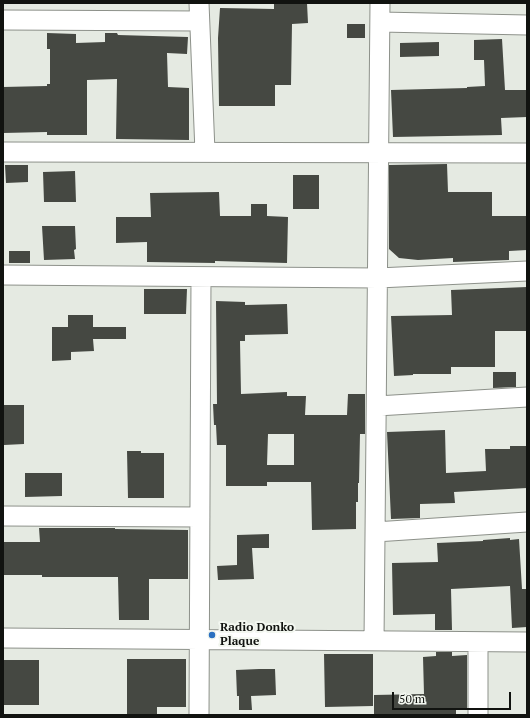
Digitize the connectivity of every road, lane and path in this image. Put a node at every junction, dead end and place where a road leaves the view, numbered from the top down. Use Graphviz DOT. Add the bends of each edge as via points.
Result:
graph roads {
  1 [pos="380,3"];
  2 [pos="199,12"];
  3 [pos="3,20"];
  4 [pos="380,22"];
  5 [pos="527,25"];
  6 [pos="3,152"];
  7 [pos="205,152"];
  8 [pos="379,153"];
  9 [pos="527,153"];
  10 [pos="527,271"];
  11 [pos="3,275"];
  12 [pos="201,277"];
  13 [pos="378,278"];
  14 [pos="527,397"];
  15 [pos="377,406"];
  16 [pos="3,516"];
  17 [pos="200,517"];
  18 [pos="527,522"];
  19 [pos="375,532"];
  20 [pos="3,638"];
  21 [pos="199,640"];
  22 [pos="374,641"];
  23 [pos="478,642"];
  24 [pos="527,642"];
  25 [pos="199,715"];
  26 [pos="478,715"];
  1 -- 4 [label="street"];
  2 -- 3 [label="street"];
  2 -- 7 [label="street"];
  4 -- 5 [label="street"];
  4 -- 8 [label="street"];
  6 -- 7 [label="street"];
  7 -- 8 [label="street"];
  8 -- 9 [label="street"];
  8 -- 13 [label="street"];
  10 -- 13 [label="street"];
  11 -- 12 [label="street"];
  12 -- 13 [label="street"];
  12 -- 17 [label="street"];
  13 -- 15 [label="street"];
  14 -- 15 [label="street"];
  15 -- 19 [label="street"];
  16 -- 17 [label="street"];
  17 -- 21 [label="street"];
  18 -- 19 [label="street"];
  19 -- 22 [label="street"];
  20 -- 21 [label="street"];
  21 -- 22 [label="street"];
  21 -- 25 [label="street"];
  22 -- 23 [label="street"];
  23 -- 24 [label="street"];
  23 -- 26 [label="street"];
}
